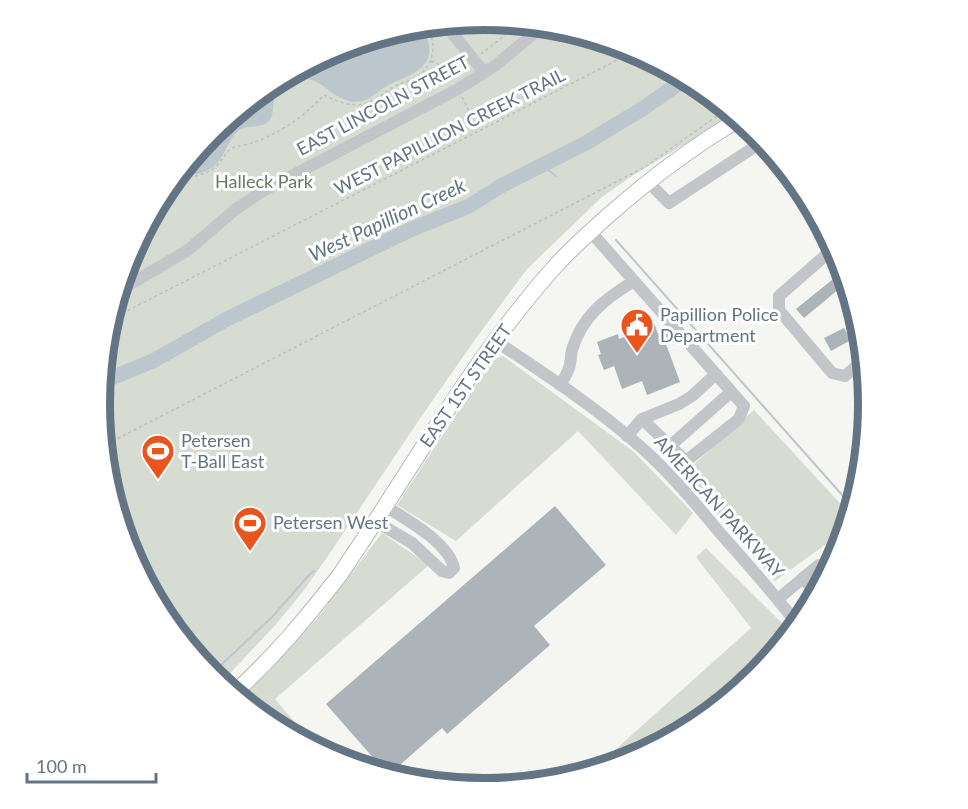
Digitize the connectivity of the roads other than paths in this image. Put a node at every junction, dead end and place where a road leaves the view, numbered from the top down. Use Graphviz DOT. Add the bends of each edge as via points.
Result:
graph roads {
  1 [pos="451,32"];
  2 [pos="534,33"];
  3 [pos="484,72"];
  4 [pos="732,124"];
  5 [pos="755,146"];
  6 [pos="648,182"];
  7 [pos="590,231"];
  8 [pos="827,254"];
  9 [pos="634,281"];
  10 [pos="129,285"];
  11 [pos="495,340"];
  12 [pos="856,366"];
  13 [pos="716,374"];
  14 [pos="560,385"];
  15 [pos="731,392"];
  16 [pos="642,419"];
  17 [pos="627,436"];
  18 [pos="670,446"];
  19 [pos="385,506"];
  20 [pos="375,521"];
  21 [pos="822,567"];
  22 [pos="802,579"];
  23 [pos="811,586"];
  24 [pos="778,599"];
  25 [pos="792,617"];
  26 [pos="239,688"];
  1 -- 3 [label="street"];
  2 -- 3 [label="street, EAST LINCOLN STREET"];
  3 -- 10 [label="street, EAST LINCOLN STREET" via="261,192 188,250"];
  4 -- 6 [label="main road, EAST 1ST STREET"];
  5 -- 6 [label="street" via="669,203"];
  6 -- 7 [label="main road, EAST 1ST STREET"];
  7 -- 9 [label="street"];
  7 -- 11 [label="main road, EAST 1ST STREET" via="552,270"];
  8 -- 12 [label="street" via="779,296 779,310 832,373 845,376"];
  9 -- 13 [label="street"];
  9 -- 14 [label="street" via="598,306 580,329 570,367"];
  11 -- 14 [label="street, AMERICAN PARKWAY"];
  11 -- 19 [label="main road, EAST 1ST STREET"];
  13 -- 15 [label="street"];
  13 -- 16 [label="street" via="679,404"];
  14 -- 17 [label="street, AMERICAN PARKWAY"];
  15 -- 18 [label="street"];
  15 -- 18 [label="street" via="744,406 739,419 686,460"];
  16 -- 17 [label="street"];
  16 -- 18 [label="street"];
  17 -- 24 [label="street, AMERICAN PARKWAY" via="692,500"];
  19 -- 20 [label="main road, EAST 1ST STREET"];
  19 -- 20 [label="street" via="430,535 453,561 454,568 448,573 442,571 407,538"];
  20 -- 26 [label="main road, EAST 1ST STREET" via="312,610"];
  21 -- 22 [label="street"];
  22 -- 23 [label="street"];
  22 -- 24 [label="street"];
  24 -- 25 [label="street, AMERICAN PARKWAY"];
}
